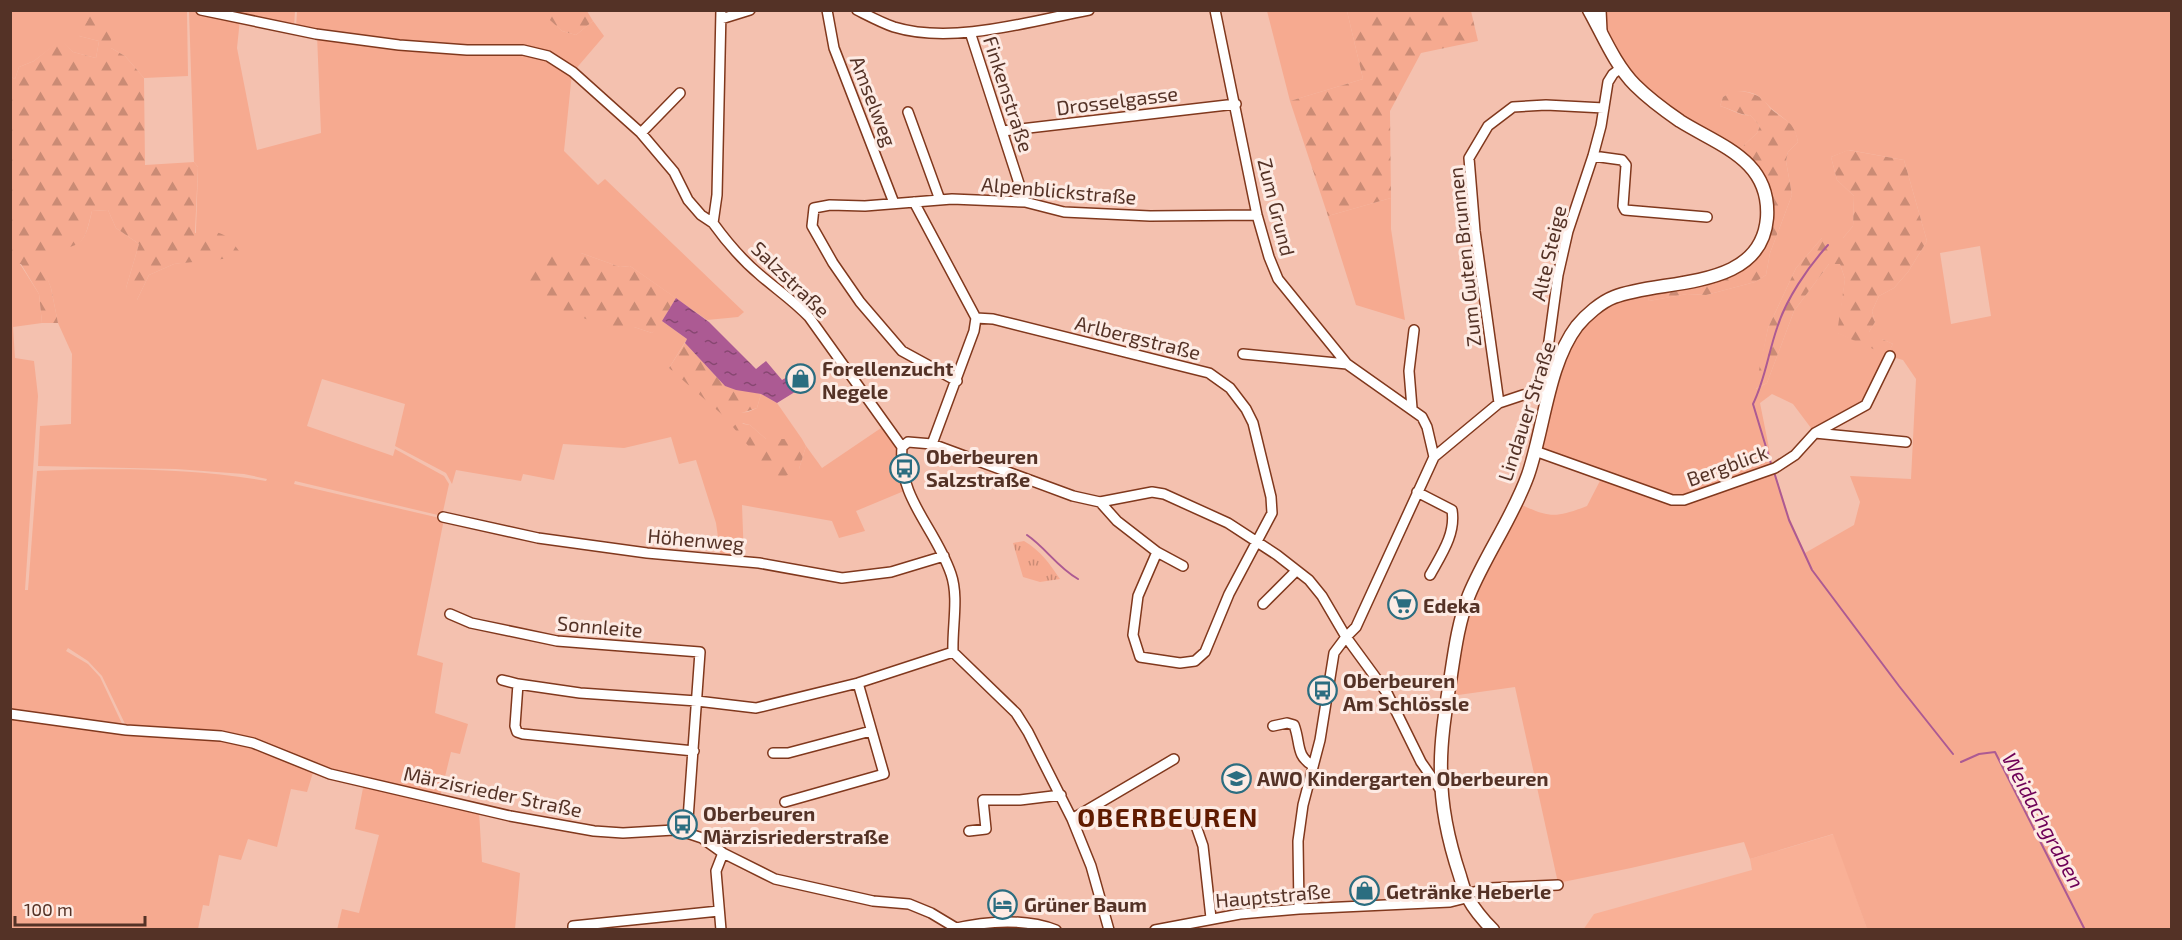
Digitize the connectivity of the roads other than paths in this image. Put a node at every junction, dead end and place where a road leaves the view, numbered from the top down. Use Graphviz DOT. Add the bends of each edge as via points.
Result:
graph roads {
  1 [pos="201,10"];
  2 [pos="750,10"];
  3 [pos="827,10"];
  4 [pos="857,10"];
  5 [pos="1089,10"];
  6 [pos="1215,10"];
  7 [pos="1589,10"];
  8 [pos="1601,10"];
  9 [pos="721,15"];
  10 [pos="970,32"];
  11 [pos="1602,34"];
  12 [pos="1621,68"];
  13 [pos="680,93"];
  14 [pos="1236,104"];
  15 [pos="1604,108"];
  16 [pos="908,112"];
  17 [pos="1003,131"];
  18 [pos="641,133"];
  19 [pos="1593,156"];
  20 [pos="940,200"];
  21 [pos="914,202"];
  22 [pos="1025,202"];
  23 [pos="894,203"];
  24 [pos="1257,215"];
  25 [pos="1707,217"];
  26 [pos="713,223"];
  27 [pos="976,318"];
  28 [pos="1414,330"];
  29 [pos="1243,354"];
  30 [pos="1890,356"];
  31 [pos="1347,364"];
  32 [pos="957,381"];
  33 [pos="1549,395"];
  34 [pos="1499,403"];
  35 [pos="1412,408"];
  36 [pos="1815,433"];
  37 [pos="1906,442"];
  38 [pos="932,444"];
  39 [pos="902,447"];
  40 [pos="1535,451"];
  41 [pos="1434,457"];
  42 [pos="1417,492"];
  43 [pos="1100,501"];
  44 [pos="443,517"];
  45 [pos="1257,542"];
  46 [pos="1157,552"];
  47 [pos="944,556"];
  48 [pos="1183,566"];
  49 [pos="1296,571"];
  50 [pos="1430,575"];
  51 [pos="1263,604"];
  52 [pos="450,614"];
  53 [pos="1346,637"];
  54 [pos="953,652"];
  55 [pos="502,680"];
  56 [pos="858,683"];
  57 [pos="518,684"];
  58 [pos="697,701"];
  59 [pos="10,714"];
  60 [pos="1273,726"];
  61 [pos="871,731"];
  62 [pos="694,751"];
  63 [pos="772,753"];
  64 [pos="1174,759"];
  65 [pos="1313,766"];
  66 [pos="1442,792"];
  67 [pos="1061,795"];
  68 [pos="785,802"];
  69 [pos="1072,819"];
  70 [pos="1195,823"];
  71 [pos="969,831"];
  72 [pos="687,833"];
  73 [pos="723,852"];
  74 [pos="1558,885"];
  75 [pos="1466,896"];
  76 [pos="1299,909"];
  77 [pos="719,910"];
  78 [pos="1211,918"];
  79 [pos="573,928"];
  80 [pos="954,929"];
  81 [pos="722,930"];
  82 [pos="1056,930"];
  83 [pos="1108,930"];
  84 [pos="1155,930"];
  85 [pos="1493,930"];
  1 -- 18 [label="street, Salzstraße" via="316,34 388,44 537,52 573,72"];
  2 -- 9 [label="street"];
  3 -- 23 [label="street, Amselweg" via="834,48"];
  4 -- 10 [label="street" via="894,27 929,33"];
  5 -- 10 [label="street"];
  6 -- 14 [label="street, Zum Grund"];
  7 -- 11 [label="main road, Lindauer Straße"];
  8 -- 11 [label="street"];
  9 -- 26 [label="street"];
  10 -- 17 [label="street, Finkenstraße"];
  11 -- 12 [label="main road, Lindauer Straße"];
  12 -- 15 [label="street, Alte Steige" via="1608,82"];
  12 -- 33 [label="main road, Lindauer Straße" via="1657,105 1744,159 1763,187 1767,220 1756,250 1729,271 1611,298 1591,312 1564,348"];
  13 -- 18 [label="street"];
  14 -- 17 [label="street, Drosselgasse"];
  14 -- 24 [label="street, Zum Grund"];
  15 -- 19 [label="street, Alte Steige"];
  15 -- 34 [label="street, Zum Guten Brunnen" via="1513,107 1488,126 1469,158"];
  16 -- 20 [label="street"];
  17 -- 22 [label="street, Finkenstraße"];
  18 -- 26 [label="street, Salzstraße" via="674,172 688,200"];
  19 -- 25 [label="street" via="1622,160 1626,165 1625,210"];
  19 -- 33 [label="street, Alte Steige" via="1558,275 1544,385"];
  20 -- 21 [label="street, Alpenblickstraße"];
  20 -- 22 [label="street, Alpenblickstraße"];
  21 -- 23 [label="street, Alpenblickstraße"];
  21 -- 27 [label="street"];
  22 -- 24 [label="street, Alpenblickstraße" via="1064,212"];
  23 -- 32 [label="street, Alpenblickstraße" via="814,208 812,226 860,302 902,351"];
  24 -- 31 [label="street, Zum Grund" via="1278,279"];
  26 -- 39 [label="street, Salzstraße" via="759,274 809,317"];
  27 -- 32 [label="street"];
  27 -- 45 [label="street, Arlbergstraße" via="993,318 1209,373 1230,388 1253,423 1271,497 1272,513"];
  28 -- 35 [label="street" via="1409,371"];
  29 -- 31 [label="street"];
  30 -- 36 [label="street, Bergblick" via="1866,405"];
  31 -- 35 [label="street, Zum Grund"];
  32 -- 38 [label="street"];
  33 -- 34 [label="street" via="1540,392"];
  33 -- 40 [label="main road, Lindauer Straße"];
  34 -- 41 [label="street"];
  35 -- 41 [label="street, Zum Grund" via="1427,427"];
  36 -- 37 [label="street"];
  36 -- 40 [label="street, Bergblick" via="1795,455 1773,469 1684,500 1672,500"];
  38 -- 39 [label="street" via="908,442"];
  38 -- 43 [label="street" via="1073,496"];
  39 -- 47 [label="street" via="905,486"];
  40 -- 66 [label="main road, Lindauer Straße" via="1517,501 1464,612 1448,695"];
  41 -- 42 [label="street"];
  42 -- 50 [label="street" via="1452,510 1454,520"];
  42 -- 53 [label="street" via="1356,627"];
  43 -- 45 [label="street" via="1152,492 1164,494"];
  43 -- 46 [label="street" via="1117,521"];
  44 -- 47 [label="street, Höhenweg" via="538,538 759,563 842,578 891,572"];
  45 -- 46 [label="street, Arlbergstraße" via="1229,594 1205,652 1195,661 1180,663 1140,657 1133,635 1138,596"];
  45 -- 49 [label="street"];
  46 -- 48 [label="street"];
  47 -- 54 [label="street" via="955,601"];
  49 -- 51 [label="street"];
  49 -- 53 [label="street" via="1322,596"];
  52 -- 58 [label="street, Sonnleite" via="471,623 557,641 700,652"];
  53 -- 65 [label="street" via="1334,653"];
  53 -- 66 [label="street" via="1387,693 1421,762"];
  54 -- 56 [label="street"];
  54 -- 67 [label="street" via="1016,713"];
  55 -- 57 [label="street"];
  56 -- 58 [label="street" via="756,708"];
  56 -- 61 [label="street"];
  57 -- 58 [label="street" via="580,693"];
  57 -- 62 [label="street" via="514,726 517,732"];
  58 -- 62 [label="street, Sonnleite"];
  59 -- 72 [label="street, Märzisrieder Straße" via="126,730 221,736 253,743 330,774 510,816 594,831"];
  60 -- 65 [label="street" via="1294,725 1300,754"];
  61 -- 63 [label="street" via="788,753"];
  61 -- 68 [label="street" via="884,774"];
  62 -- 72 [label="street, Sonnleite"];
  64 -- 69 [label="street"];
  65 -- 76 [label="street" via="1298,841"];
  66 -- 75 [label="main road, Lindauer Straße" via="1449,840"];
  67 -- 69 [label="street"];
  67 -- 71 [label="street" via="984,800 986,829"];
  69 -- 83 [label="street" via="1091,866"];
  70 -- 78 [label="street" via="1203,846"];
  72 -- 73 [label="street, Märzisrieder Straße"];
  73 -- 77 [label="street" via="716,871"];
  73 -- 80 [label="street, Märzisrieder Straße" via="775,879 873,901 909,904"];
  74 -- 75 [label="street, Hauptstraße" via="1489,888"];
  75 -- 76 [label="street, Hauptstraße" via="1450,902"];
  75 -- 85 [label="main road, Lindauer Straße"];
  76 -- 78 [label="street, Hauptstraße"];
  77 -- 79 [label="street"];
  77 -- 81 [label="street"];
  78 -- 84 [label="street, Hauptstraße"];
  80 -- 82 [label="street" via="1033,922"];
}
